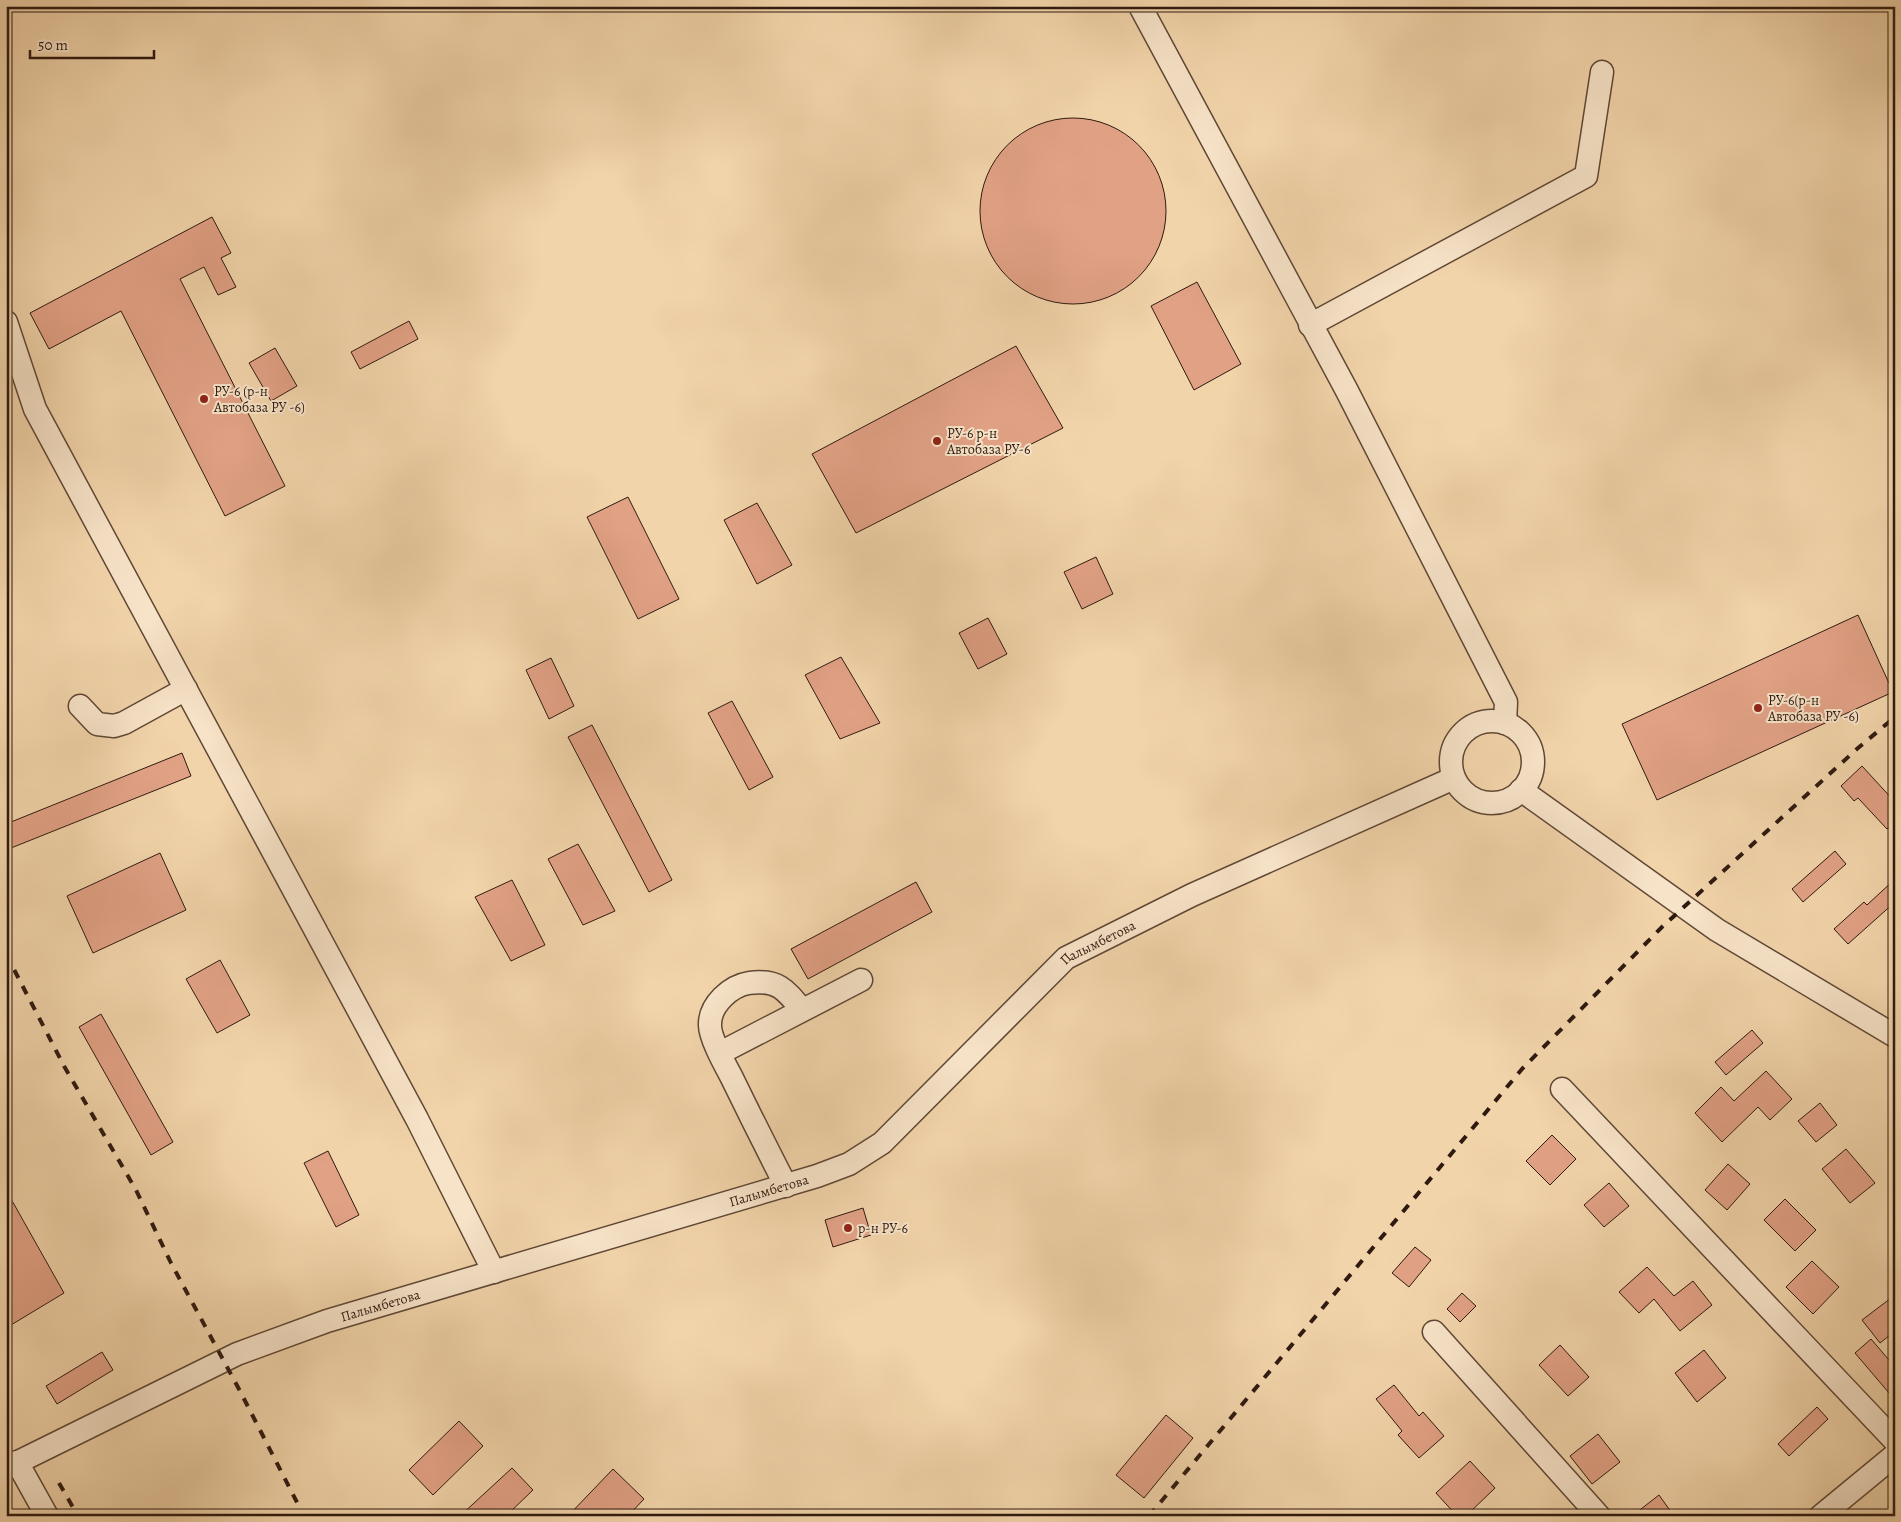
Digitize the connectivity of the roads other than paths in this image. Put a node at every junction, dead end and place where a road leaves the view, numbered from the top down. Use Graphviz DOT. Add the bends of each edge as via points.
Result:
graph roads {
  1 [pos="1140,6"];
  2 [pos="1602,72"];
  3 [pos="6,322"];
  4 [pos="1310,325"];
  5 [pos="186,689"];
  6 [pos="80,706"];
  7 [pos="1505,723"];
  8 [pos="1454,778"];
  9 [pos="1521,790"];
  10 [pos="861,980"];
  11 [pos="802,1010"];
  12 [pos="1895,1036"];
  13 [pos="720,1053"];
  14 [pos="1562,1089"];
  15 [pos="786,1186"];
  16 [pos="494,1272"];
  17 [pos="1434,1332"];
  18 [pos="1895,1441"];
  19 [pos="1895,1455"];
  20 [pos="12,1465"];
  21 [pos="47,1516"];
  22 [pos="1599,1516"];
  23 [pos="1821,1516"];
  1 -- 4 [label="street"];
  2 -- 4 [label="street" via="1586,176"];
  3 -- 5 [label="street" via="35,409"];
  4 -- 7 [label="street" via="1506,702"];
  5 -- 6 [label="street" via="114,726 97,724"];
  5 -- 16 [label="street" via="417,1119"];
  7 -- 8 [label="street" via="1478,723 1462,734 1452,751"];
  7 -- 9 [label="street" via="1522,735 1532,753 1529,779"];
  8 -- 9 [label="street" via="1461,789 1484,802 1510,798"];
  8 -- 15 [label="street, Палымбетова" via="1192,895 1066,958 882,1143 849,1164"];
  9 -- 12 [label="street" via="1717,930"];
  10 -- 11 [label="street"];
  11 -- 13 [label="street"];
  11 -- 13 [label="street" via="786,991 775,984 762,981 746,983 719,1000 711,1012 709,1026"];
  13 -- 15 [label="street"];
  14 -- 18 [label="street"];
  15 -- 16 [label="street, Палымбетова"];
  16 -- 20 [label="street, Палымбетова" via="327,1321 236,1354"];
  17 -- 22 [label="street"];
  19 -- 23 [label="street"];
  20 -- 21 [label="street"];
}
